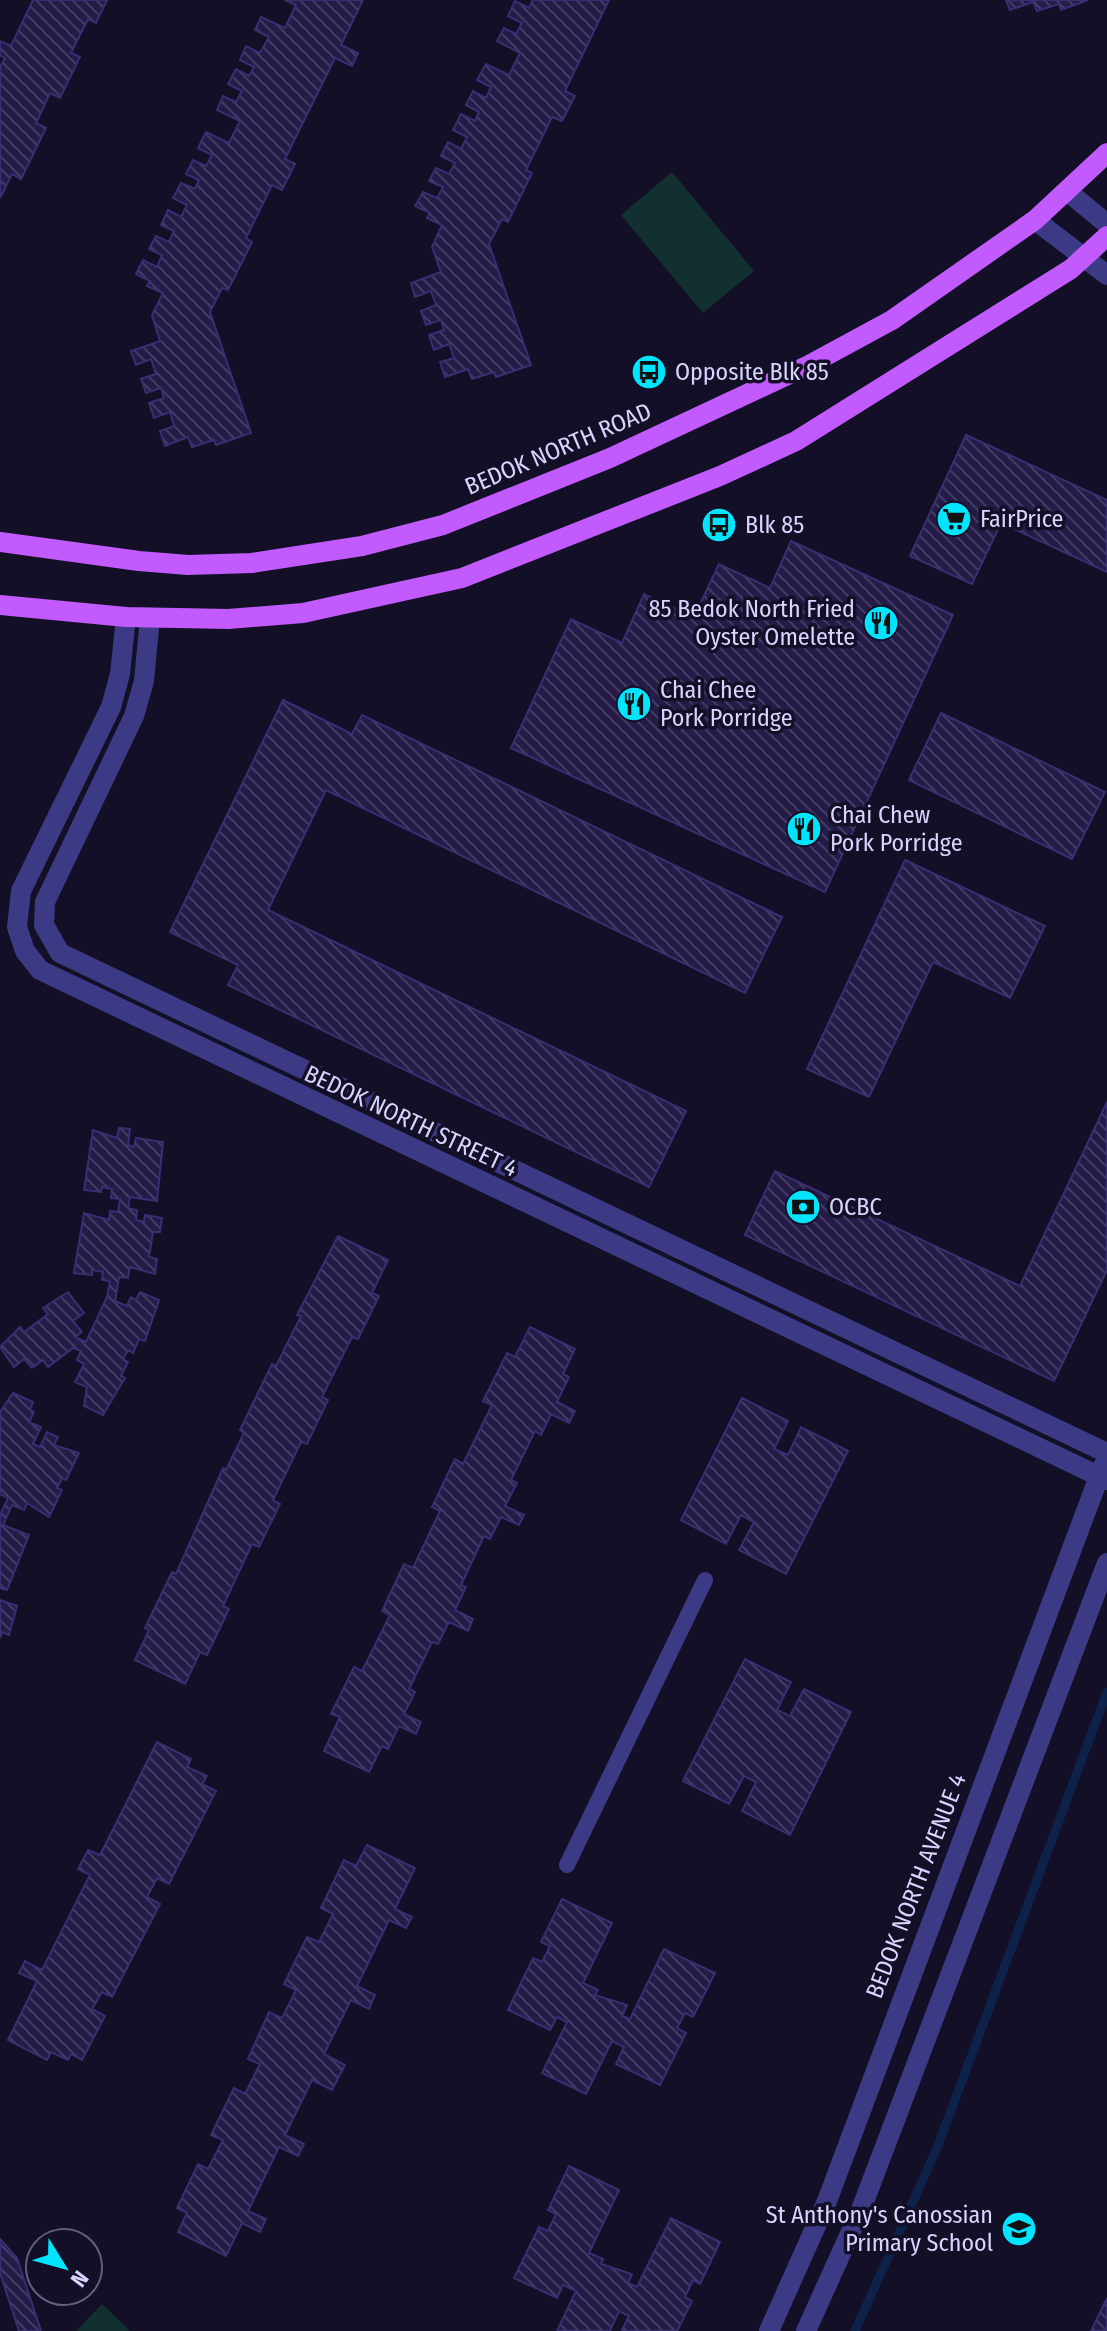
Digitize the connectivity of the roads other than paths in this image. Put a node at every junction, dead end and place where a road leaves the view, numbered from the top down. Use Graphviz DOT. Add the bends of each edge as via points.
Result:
graph roads {
  1 [pos="1107,153"];
  2 [pos="1067,191"];
  3 [pos="1035,220"];
  4 [pos="1107,224"];
  5 [pos="1107,236"];
  6 [pos="1083,259"];
  7 [pos="1107,275"];
  8 [pos="0,542"];
  9 [pos="0,605"];
  10 [pos="126,617"];
  11 [pos="150,618"];
  12 [pos="1105,1467"];
  13 [pos="1107,1563"];
  14 [pos="705,1580"];
  15 [pos="567,1865"];
  16 [pos="769,2331"];
  17 [pos="806,2331"];
  1 -- 2 [label="main road, BEDOK NORTH ROAD"];
  2 -- 3 [label="main road, BEDOK NORTH ROAD"];
  2 -- 4 [label="street"];
  3 -- 6 [label="street"];
  3 -- 8 [label="main road, BEDOK NORTH ROAD" via="892,320 809,365 610,458 443,525 362,546 252,563 126,560"];
  5 -- 6 [label="main road"];
  6 -- 7 [label="street"];
  6 -- 11 [label="main road" via="796,441 462,578 303,613"];
  9 -- 10 [label="main road"];
  10 -- 11 [label="main road"];
  10 -- 12 [label="street, BEDOK NORTH STREET 4" via="111,707 18,903 20,940 40,970"];
  11 -- 12 [label="street, BEDOK NORTH STREET 4" via="144,681 134,716 45,902 44,925 60,953"];
  12 -- 16 [label="street, BEDOK NORTH AVENUE 4" via="827,2201"];
  13 -- 17 [label="street" via="862,2207"];
  14 -- 15 [label="lane"];
}
